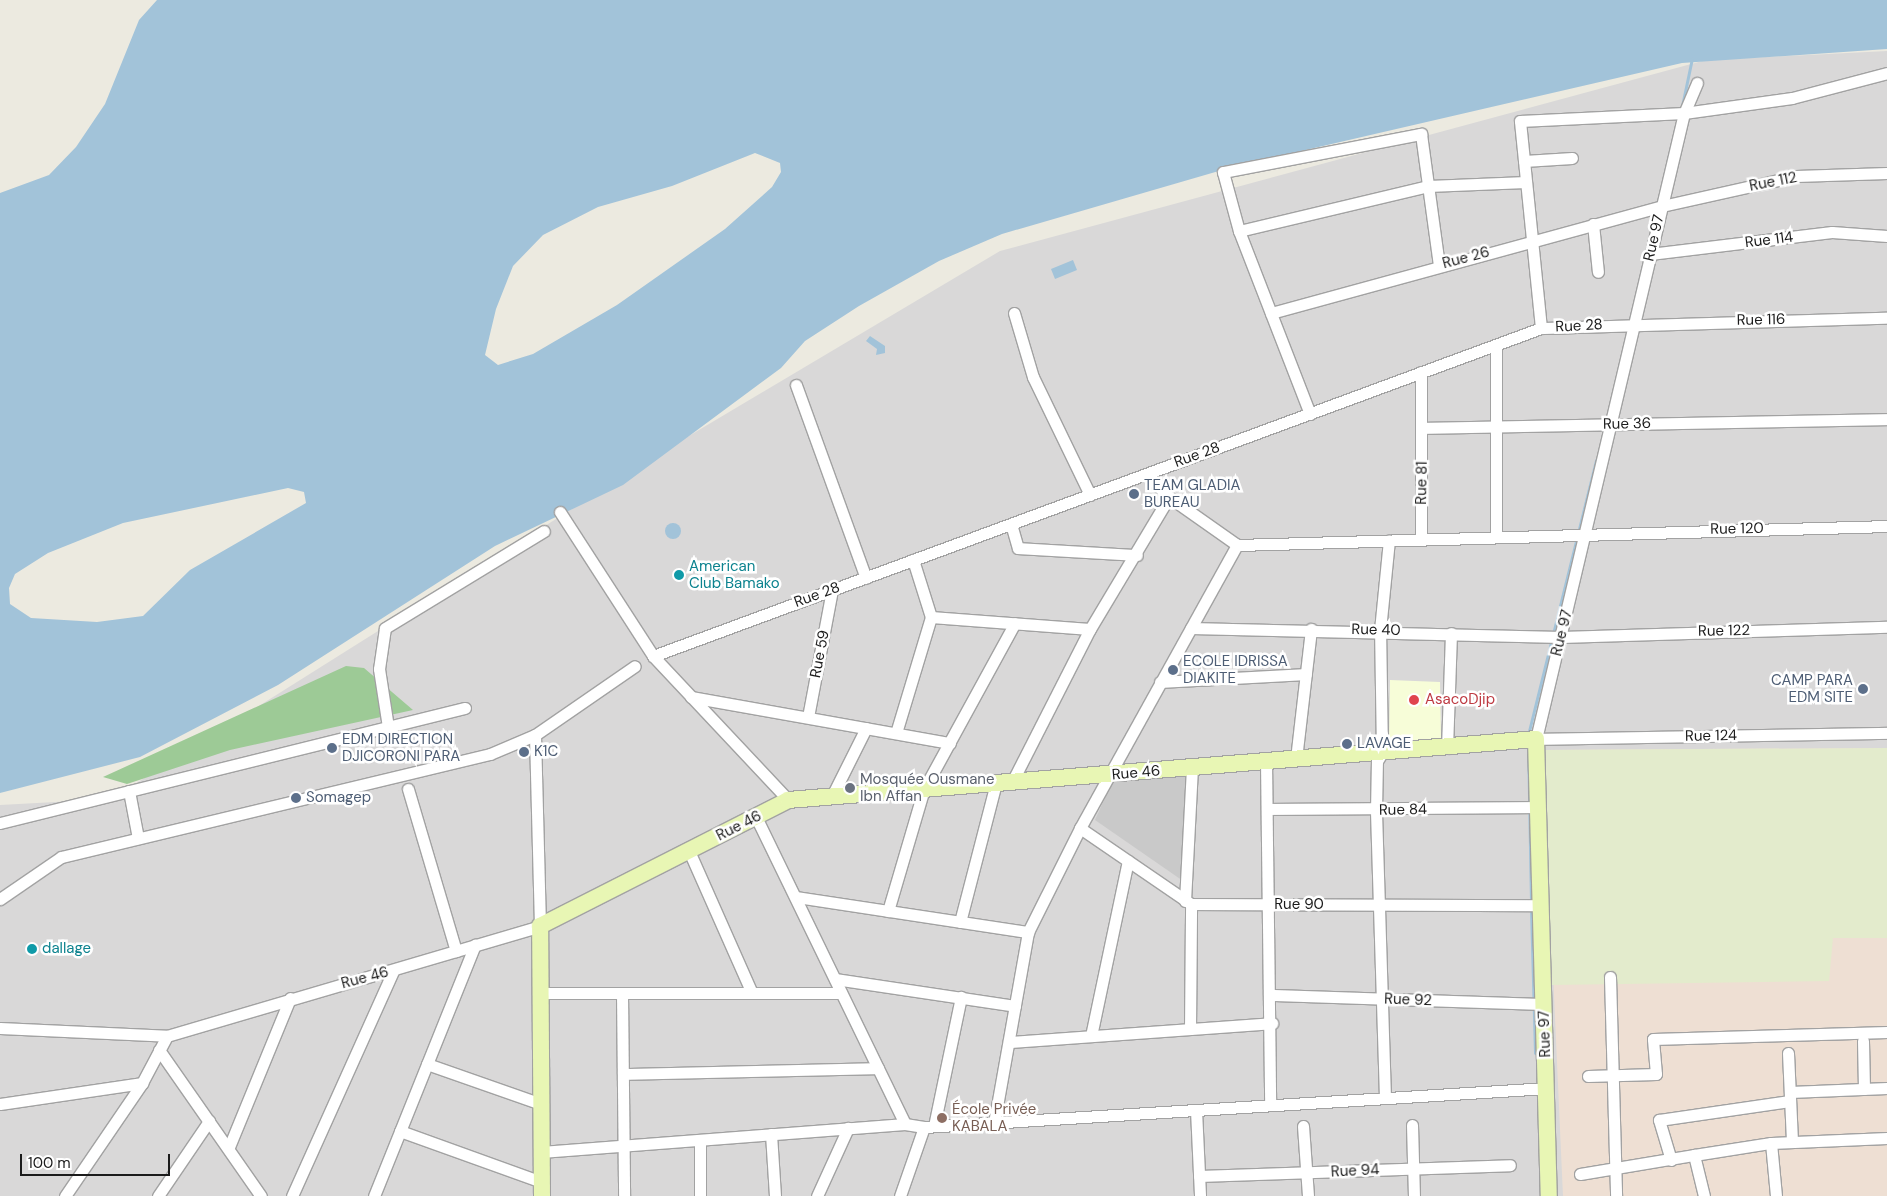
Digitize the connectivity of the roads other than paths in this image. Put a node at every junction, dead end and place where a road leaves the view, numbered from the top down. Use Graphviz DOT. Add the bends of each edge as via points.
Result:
graph roads {
  1 [pos="1887,73"];
  2 [pos="1697,83"];
  3 [pos="1684,113"];
  4 [pos="1572,158"];
  5 [pos="1524,160"];
  6 [pos="1887,173"];
  7 [pos="1526,182"];
  8 [pos="1428,186"];
  9 [pos="1662,206"];
  10 [pos="1593,224"];
  11 [pos="1239,231"];
  12 [pos="1887,236"];
  13 [pos="1532,240"];
  14 [pos="1650,254"];
  15 [pos="1439,265"];
  16 [pos="1598,272"];
  17 [pos="1014,313"];
  18 [pos="1270,313"];
  19 [pos="1887,318"];
  20 [pos="1635,322"];
  21 [pos="1541,328"];
  22 [pos="1496,345"];
  23 [pos="1421,372"];
  24 [pos="796,385"];
  25 [pos="1310,414"];
  26 [pos="1887,419"];
  27 [pos="1612,425"];
  28 [pos="1496,427"];
  29 [pos="1423,428"];
  30 [pos="1146,474"];
  31 [pos="1090,495"];
  32 [pos="1169,497"];
  33 [pos="560,512"];
  34 [pos="1011,524"];
  35 [pos="1887,526"];
  36 [pos="544,531"];
  37 [pos="1586,532"];
  38 [pos="1496,536"];
  39 [pos="1421,539"];
  40 [pos="1389,540"];
  41 [pos="1237,545"];
  42 [pos="1137,554"];
  43 [pos="913,560"];
  44 [pos="866,578"];
  45 [pos="832,590"];
  46 [pos="931,617"];
  47 [pos="1015,623"];
  48 [pos="1887,627"];
  49 [pos="1191,628"];
  50 [pos="1311,629"];
  51 [pos="1090,630"];
  52 [pos="1380,630"];
  53 [pos="1450,633"];
  54 [pos="1561,637"];
  55 [pos="653,656"];
  56 [pos="635,666"];
  57 [pos="1306,674"];
  58 [pos="1160,682"];
  59 [pos="691,697"];
  60 [pos="465,708"];
  61 [pos="808,717"];
  62 [pos="388,727"];
  63 [pos="866,728"];
  64 [pos="896,733"];
  65 [pos="1887,733"];
  66 [pos="535,735"];
  67 [pos="1536,739"];
  68 [pos="950,743"];
  69 [pos="1447,748"];
  70 [pos="1382,753"];
  71 [pos="1296,759"];
  72 [pos="1266,761"];
  73 [pos="1192,768"];
  74 [pos="1108,775"];
  75 [pos="1012,782"];
  76 [pos="996,783"];
  77 [pos="408,789"];
  78 [pos="924,789"];
  79 [pos="129,791"];
  80 [pos="832,796"];
  81 [pos="788,800"];
  82 [pos="1538,807"];
  83 [pos="1269,809"];
  84 [pos="1376,811"];
  85 [pos="756,817"];
  86 [pos="0,823"];
  87 [pos="1080,828"];
  88 [pos="138,838"];
  89 [pos="689,851"];
  90 [pos="1128,861"];
  91 [pos="796,897"];
  92 [pos="0,899"];
  93 [pos="1188,902"];
  94 [pos="1270,905"];
  95 [pos="1377,905"];
  96 [pos="1534,905"];
  97 [pos="888,911"];
  98 [pos="960,922"];
  99 [pos="540,926"];
  100 [pos="1028,932"];
  101 [pos="475,945"];
  102 [pos="456,951"];
  103 [pos="393,971"];
  104 [pos="1610,977"];
  105 [pos="835,979"];
  106 [pos="540,993"];
  107 [pos="622,993"];
  108 [pos="752,993"];
  109 [pos="842,993"];
  110 [pos="1272,995"];
  111 [pos="960,997"];
  112 [pos="290,998"];
  113 [pos="1382,999"];
  114 [pos="1536,1004"];
  115 [pos="1015,1006"];
  116 [pos="1272,1023"];
  117 [pos="0,1028"];
  118 [pos="1190,1029"];
  119 [pos="1887,1032"];
  120 [pos="167,1036"];
  121 [pos="1091,1036"];
  122 [pos="1863,1041"];
  123 [pos="1008,1042"];
  124 [pos="159,1050"];
  125 [pos="1788,1053"];
  126 [pos="427,1064"];
  127 [pos="878,1068"];
  128 [pos="623,1074"];
  129 [pos="1588,1076"];
  130 [pos="1614,1076"];
  131 [pos="142,1083"];
  132 [pos="1546,1088"];
  133 [pos="1887,1088"];
  134 [pos="1864,1089"];
  135 [pos="1790,1097"];
  136 [pos="1385,1098"];
  137 [pos="0,1104"];
  138 [pos="541,1104"];
  139 [pos="1270,1105"];
  140 [pos="1196,1110"];
  141 [pos="210,1121"];
  142 [pos="994,1122"];
  143 [pos="905,1124"];
  144 [pos="1412,1125"];
  145 [pos="1303,1126"];
  146 [pos="929,1127"];
  147 [pos="848,1128"];
  148 [pos="400,1131"];
  149 [pos="770,1134"];
  150 [pos="1887,1138"];
  151 [pos="700,1140"];
  152 [pos="1792,1142"];
  153 [pos="1772,1143"];
  154 [pos="624,1145"];
  155 [pos="229,1148"];
  156 [pos="542,1152"];
  157 [pos="1694,1155"];
  158 [pos="1671,1160"];
  159 [pos="1510,1165"];
  160 [pos="1413,1168"];
  161 [pos="1614,1170"];
  162 [pos="1306,1174"];
  163 [pos="1580,1174"];
  164 [pos="1199,1176"];
  165 [pos="542,1189"];
  166 [pos="160,1195"];
  167 [pos="65,1196"];
  168 [pos="261,1196"];
  169 [pos="292,1196"];
  170 [pos="374,1196"];
  171 [pos="624,1196"];
  172 [pos="700,1196"];
  173 [pos="775,1196"];
  174 [pos="817,1196"];
  175 [pos="900,1196"];
  176 [pos="1200,1196"];
  177 [pos="1308,1196"];
  178 [pos="1414,1196"];
  179 [pos="1549,1196"];
  180 [pos="1616,1196"];
  181 [pos="1704,1196"];
  182 [pos="1776,1196"];
  1 -- 3 [label="street" via="1792,98"];
  2 -- 3 [label="street, Rue 97"];
  3 -- 5 [label="street" via="1520,121"];
  3 -- 9 [label="street, Rue 97"];
  4 -- 5 [label="street"];
  5 -- 7 [label="street"];
  6 -- 9 [label="street, Rue 112" via="1796,176"];
  7 -- 8 [label="street"];
  7 -- 13 [label="street"];
  8 -- 11 [label="street"];
  8 -- 11 [label="street" via="1421,134 1223,172"];
  8 -- 15 [label="street"];
  9 -- 10 [label="street, Rue 26"];
  9 -- 14 [label="street, Rue 97"];
  10 -- 13 [label="street, Rue 26"];
  10 -- 16 [label="street"];
  11 -- 18 [label="street"];
  12 -- 14 [label="street, Rue 114" via="1832,232"];
  13 -- 15 [label="street, Rue 26"];
  13 -- 21 [label="street"];
  14 -- 20 [label="street, Rue 97"];
  15 -- 18 [label="street, Rue 26"];
  17 -- 31 [label="street" via="1033,377"];
  18 -- 25 [label="street"];
  19 -- 20 [label="street, Rue 116"];
  20 -- 21 [label="street, Rue 28"];
  20 -- 27 [label="street, Rue 97"];
  21 -- 22 [label="street, Rue 28"];
  22 -- 23 [label="street, Rue 28"];
  22 -- 28 [label="street"];
  23 -- 25 [label="street, Rue 28"];
  23 -- 29 [label="street"];
  24 -- 44 [label="street"];
  25 -- 30 [label="street, Rue 28"];
  26 -- 27 [label="street, Rue 36"];
  27 -- 28 [label="street, Rue 36"];
  27 -- 37 [label="street, Rue 97"];
  28 -- 29 [label="street, Rue 36"];
  28 -- 38 [label="street"];
  29 -- 39 [label="street, Rue 81"];
  30 -- 31 [label="street, Rue 28"];
  30 -- 32 [label="street"];
  31 -- 34 [label="street, Rue 28"];
  32 -- 41 [label="street"];
  32 -- 42 [label="street"];
  33 -- 55 [label="street"];
  34 -- 42 [label="street" via="1018,548"];
  34 -- 43 [label="street, Rue 28"];
  35 -- 37 [label="street, Rue 120"];
  36 -- 62 [label="street" via="385,628 379,669"];
  37 -- 38 [label="street, Rue 120"];
  37 -- 54 [label="street, Rue 97"];
  38 -- 39 [label="street, Rue 120"];
  39 -- 40 [label="street, Rue 120"];
  40 -- 41 [label="street, Rue 120"];
  40 -- 52 [label="street"];
  41 -- 49 [label="street"];
  42 -- 51 [label="street"];
  43 -- 44 [label="street, Rue 28"];
  43 -- 46 [label="street"];
  44 -- 45 [label="street, Rue 28"];
  45 -- 55 [label="street, Rue 28"];
  45 -- 61 [label="street, Rue 59"];
  46 -- 47 [label="street"];
  46 -- 64 [label="street"];
  47 -- 51 [label="street"];
  47 -- 68 [label="street"];
  48 -- 54 [label="street, Rue 122"];
  49 -- 50 [label="street, Rue 40"];
  49 -- 58 [label="street"];
  50 -- 52 [label="street, Rue 40"];
  50 -- 57 [label="street"];
  51 -- 75 [label="street"];
  52 -- 53 [label="street, Rue 40"];
  52 -- 70 [label="street"];
  53 -- 54 [label="street, Rue 40"];
  53 -- 69 [label="street"];
  54 -- 67 [label="street, Rue 97"];
  55 -- 59 [label="street"];
  56 -- 66 [label="street"];
  57 -- 58 [label="street"];
  57 -- 71 [label="street"];
  58 -- 74 [label="street"];
  59 -- 61 [label="street"];
  59 -- 81 [label="street"];
  60 -- 62 [label="street"];
  61 -- 63 [label="street"];
  62 -- 79 [label="street"];
  63 -- 64 [label="street"];
  63 -- 80 [label="street"];
  64 -- 68 [label="street"];
  65 -- 67 [label="street, Rue 124"];
  66 -- 88 [label="street" via="490,754"];
  66 -- 99 [label="street"];
  67 -- 69 [label="street, Rue 46"];
  67 -- 82 [label="street, Rue 97"];
  68 -- 78 [label="street"];
  69 -- 70 [label="street, Rue 46"];
  70 -- 71 [label="street, Rue 46"];
  70 -- 84 [label="street" via="1377,761"];
  71 -- 72 [label="street, Rue 46"];
  72 -- 73 [label="street, Rue 46"];
  72 -- 83 [label="street"];
  73 -- 74 [label="street, Rue 46"];
  73 -- 93 [label="street"];
  74 -- 75 [label="street, Rue 46"];
  74 -- 87 [label="street"];
  75 -- 76 [label="street, Rue 46"];
  76 -- 78 [label="street, Rue 46"];
  76 -- 98 [label="street"];
  77 -- 102 [label="street"];
  78 -- 80 [label="street, Rue 46"];
  78 -- 97 [label="street"];
  79 -- 86 [label="street"];
  79 -- 88 [label="street"];
  80 -- 81 [label="street, Rue 46"];
  81 -- 85 [label="street, Rue 46"];
  82 -- 84 [label="street, Rue 84"];
  82 -- 96 [label="street, Rue 97"];
  83 -- 84 [label="street, Rue 84"];
  83 -- 94 [label="street"];
  84 -- 95 [label="street"];
  85 -- 89 [label="street, Rue 46"];
  85 -- 91 [label="street"];
  87 -- 90 [label="street"];
  87 -- 100 [label="street"];
  88 -- 92 [label="street" via="61,857"];
  89 -- 99 [label="street, Rue 46"];
  89 -- 108 [label="street"];
  90 -- 93 [label="street"];
  90 -- 121 [label="street"];
  91 -- 97 [label="street"];
  91 -- 105 [label="street"];
  93 -- 94 [label="street, Rue 90"];
  93 -- 118 [label="street"];
  94 -- 95 [label="street, Rue 90"];
  94 -- 110 [label="street"];
  95 -- 96 [label="street, Rue 90"];
  95 -- 113 [label="street"];
  96 -- 114 [label="street, Rue 97"];
  97 -- 98 [label="street"];
  98 -- 100 [label="street"];
  99 -- 101 [label="street, Rue 46"];
  99 -- 106 [label="street"];
  100 -- 115 [label="street"];
  101 -- 102 [label="street, Rue 46"];
  101 -- 126 [label="street"];
  102 -- 103 [label="street, Rue 46"];
  103 -- 112 [label="street, Rue 46"];
  103 -- 169 [label="street"];
  104 -- 130 [label="street"];
  105 -- 109 [label="street"];
  105 -- 111 [label="street"];
  106 -- 107 [label="street"];
  106 -- 138 [label="street"];
  107 -- 108 [label="street"];
  107 -- 128 [label="street"];
  108 -- 109 [label="street"];
  109 -- 127 [label="street"];
  110 -- 113 [label="street, Rue 92"];
  110 -- 116 [label="street"];
  111 -- 115 [label="street"];
  111 -- 146 [label="street"];
  112 -- 120 [label="street, Rue 46"];
  112 -- 155 [label="street"];
  113 -- 114 [label="street, Rue 92"];
  113 -- 136 [label="street"];
  114 -- 132 [label="street, Rue 97"];
  115 -- 123 [label="street"];
  116 -- 118 [label="street"];
  116 -- 139 [label="street"];
  117 -- 120 [label="street, Rue 46"];
  118 -- 121 [label="street"];
  119 -- 130 [label="street" via="1653,1039 1656,1074"];
  120 -- 124 [label="street"];
  121 -- 123 [label="street"];
  122 -- 134 [label="street"];
  123 -- 142 [label="street"];
  124 -- 131 [label="street"];
  124 -- 141 [label="street"];
  125 -- 135 [label="street"];
  126 -- 138 [label="street"];
  126 -- 148 [label="street"];
  127 -- 128 [label="street"];
  127 -- 143 [label="street"];
  128 -- 154 [label="street"];
  129 -- 130 [label="street"];
  130 -- 161 [label="street"];
  131 -- 137 [label="street"];
  131 -- 167 [label="street"];
  132 -- 136 [label="street"];
  132 -- 179 [label="street, Rue 97"];
  133 -- 134 [label="street"];
  134 -- 135 [label="street"];
  135 -- 152 [label="street"];
  135 -- 158 [label="street" via="1659,1120"];
  136 -- 139 [label="street"];
  138 -- 156 [label="street"];
  139 -- 140 [label="street"];
  140 -- 142 [label="street"];
  140 -- 164 [label="street"];
  141 -- 155 [label="street"];
  141 -- 166 [label="street"];
  142 -- 146 [label="street"];
  143 -- 146 [label="street"];
  143 -- 147 [label="street"];
  144 -- 160 [label="street"];
  145 -- 162 [label="street"];
  146 -- 175 [label="street"];
  147 -- 149 [label="street"];
  147 -- 174 [label="street"];
  148 -- 165 [label="street"];
  148 -- 170 [label="street"];
  149 -- 151 [label="street"];
  149 -- 173 [label="street"];
  150 -- 152 [label="street"];
  151 -- 154 [label="street"];
  151 -- 172 [label="street"];
  152 -- 153 [label="street"];
  153 -- 157 [label="street"];
  153 -- 182 [label="street"];
  154 -- 156 [label="street"];
  154 -- 171 [label="street"];
  155 -- 168 [label="street"];
  156 -- 165 [label="street"];
  157 -- 158 [label="street"];
  157 -- 181 [label="street"];
  158 -- 161 [label="street"];
  159 -- 160 [label="street, Rue 94"];
  160 -- 162 [label="street, Rue 94"];
  160 -- 178 [label="street"];
  161 -- 163 [label="street"];
  161 -- 180 [label="street"];
  162 -- 164 [label="street, Rue 94"];
  162 -- 177 [label="street"];
  164 -- 176 [label="street"];
}
